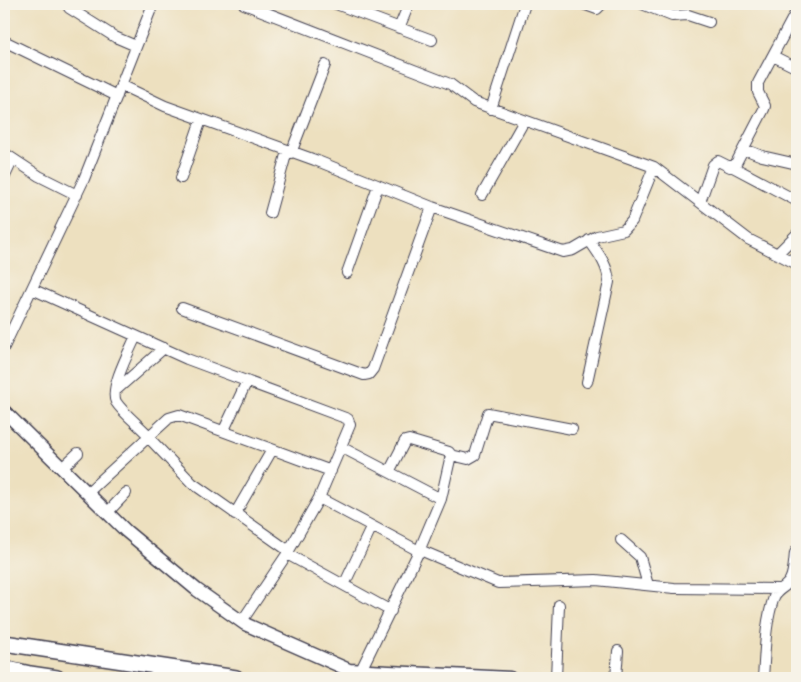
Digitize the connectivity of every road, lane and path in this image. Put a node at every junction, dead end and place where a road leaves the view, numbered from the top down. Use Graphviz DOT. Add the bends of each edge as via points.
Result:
graph roads {
  1 [pos="152,4"];
  2 [pos="244,4"];
  3 [pos="336,4"];
  4 [pos="409,4"];
  5 [pos="525,4"];
  6 [pos="583,4"];
  7 [pos="602,4"];
  8 [pos="642,4"];
  9 [pos="68,8"];
  10 [pos="361,8"];
  11 [pos="797,10"];
  12 [pos="709,22"];
  13 [pos="399,28"];
  14 [pos="432,40"];
  15 [pos="4,41"];
  16 [pos="136,46"];
  17 [pos="773,56"];
  18 [pos="325,65"];
  19 [pos="797,68"];
  20 [pos="121,85"];
  21 [pos="116,96"];
  22 [pos="492,109"];
  23 [pos="201,120"];
  24 [pos="524,120"];
  25 [pos="744,149"];
  26 [pos="289,152"];
  27 [pos="4,153"];
  28 [pos="13,159"];
  29 [pos="797,164"];
  30 [pos="654,167"];
  31 [pos="733,167"];
  32 [pos="4,178"];
  33 [pos="181,178"];
  34 [pos="378,186"];
  35 [pos="76,195"];
  36 [pos="482,195"];
  37 [pos="797,201"];
  38 [pos="700,202"];
  39 [pos="432,207"];
  40 [pos="270,213"];
  41 [pos="797,234"];
  42 [pos="589,240"];
  43 [pos="777,254"];
  44 [pos="797,264"];
  45 [pos="347,273"];
  46 [pos="32,289"];
  47 [pos="182,308"];
  48 [pos="136,336"];
  49 [pos="4,347"];
  50 [pos="164,348"];
  51 [pos="247,381"];
  52 [pos="587,382"];
  53 [pos="114,392"];
  54 [pos="4,411"];
  55 [pos="572,429"];
  56 [pos="224,430"];
  57 [pos="149,436"];
  58 [pos="341,447"];
  59 [pos="272,450"];
  60 [pos="78,453"];
  61 [pos="452,455"];
  62 [pos="62,468"];
  63 [pos="331,471"];
  64 [pos="389,472"];
  65 [pos="87,492"];
  66 [pos="126,493"];
  67 [pos="319,498"];
  68 [pos="441,499"];
  69 [pos="108,512"];
  70 [pos="236,514"];
  71 [pos="372,526"];
  72 [pos="621,540"];
  73 [pos="420,550"];
  74 [pos="797,550"];
  75 [pos="288,552"];
  76 [pos="344,585"];
  77 [pos="648,586"];
  78 [pos="780,589"];
  79 [pos="559,605"];
  80 [pos="391,611"];
  81 [pos="242,622"];
  82 [pos="4,643"];
  83 [pos="618,651"];
  84 [pos="4,668"];
  85 [pos="361,670"];
  86 [pos="57,678"];
  87 [pos="236,678"];
  88 [pos="510,678"];
  89 [pos="556,678"];
  90 [pos="616,678"];
  91 [pos="764,678"];
  1 -- 16 [label="street"];
  2 -- 22 [label="street" via="450,84 474,102"];
  3 -- 10 [label="street"];
  4 -- 13 [label="street"];
  5 -- 22 [label="street"];
  6 -- 7 [label="street" via="597,9"];
  8 -- 12 [label="street" via="672,16 688,15"];
  9 -- 16 [label="street"];
  10 -- 13 [label="street"];
  11 -- 17 [label="street"];
  13 -- 14 [label="street"];
  15 -- 21 [label="street"];
  16 -- 20 [label="street"];
  17 -- 19 [label="street"];
  17 -- 25 [label="street" via="757,88 765,106"];
  18 -- 26 [label="street"];
  20 -- 21 [label="street"];
  20 -- 23 [label="street"];
  21 -- 35 [label="street"];
  22 -- 24 [label="street"];
  23 -- 26 [label="street"];
  23 -- 33 [label="street"];
  24 -- 30 [label="street"];
  24 -- 36 [label="street"];
  25 -- 29 [label="street"];
  25 -- 31 [label="street"];
  26 -- 34 [label="street"];
  26 -- 40 [label="street"];
  27 -- 28 [label="street"];
  28 -- 32 [label="street"];
  28 -- 35 [label="street"];
  30 -- 38 [label="street"];
  30 -- 42 [label="street" via="629,226"];
  31 -- 37 [label="street"];
  31 -- 38 [label="street" via="716,162"];
  34 -- 39 [label="street"];
  34 -- 45 [label="street"];
  35 -- 46 [label="street"];
  38 -- 43 [label="street" via="748,239"];
  39 -- 42 [label="street" via="563,252"];
  39 -- 47 [label="street" via="369,374 364,375"];
  41 -- 43 [label="street"];
  42 -- 52 [label="street" via="605,264 609,282"];
  43 -- 44 [label="street"];
  46 -- 48 [label="street"];
  46 -- 49 [label="street"];
  48 -- 50 [label="street"];
  48 -- 53 [label="street"];
  50 -- 51 [label="street"];
  50 -- 53 [label="street"];
  51 -- 56 [label="street"];
  51 -- 58 [label="street" via="348,419 350,425"];
  53 -- 57 [label="street" via="118,404"];
  54 -- 62 [label="main road"];
  55 -- 61 [label="street" via="488,413 475,455 468,459"];
  56 -- 57 [label="street" via="179,414 169,418"];
  56 -- 59 [label="street"];
  57 -- 65 [label="street"];
  57 -- 70 [label="street" via="192,482"];
  58 -- 63 [label="street"];
  58 -- 64 [label="street"];
  59 -- 63 [label="street"];
  59 -- 70 [label="street"];
  60 -- 62 [label="street"];
  61 -- 64 [label="street" via="405,441"];
  61 -- 68 [label="street"];
  62 -- 65 [label="main road"];
  63 -- 67 [label="street"];
  64 -- 68 [label="street"];
  65 -- 69 [label="main road"];
  66 -- 69 [label="street"];
  67 -- 71 [label="street"];
  67 -- 75 [label="street"];
  68 -- 73 [label="street"];
  69 -- 81 [label="main road" via="197,590"];
  70 -- 75 [label="street"];
  71 -- 73 [label="street"];
  71 -- 76 [label="street"];
  72 -- 77 [label="street" via="640,557"];
  73 -- 77 [label="street" via="498,583 596,580"];
  73 -- 80 [label="street"];
  74 -- 78 [label="street" via="791,579"];
  75 -- 76 [label="street"];
  75 -- 81 [label="street"];
  76 -- 80 [label="street"];
  77 -- 78 [label="street"];
  78 -- 91 [label="street" via="774,598 767,628"];
  79 -- 89 [label="street"];
  80 -- 85 [label="street"];
  81 -- 85 [label="main road" via="349,670"];
  82 -- 87 [label="highway"];
  83 -- 90 [label="street"];
  84 -- 86 [label="highway"];
  85 -- 88 [label="main road"];
}
